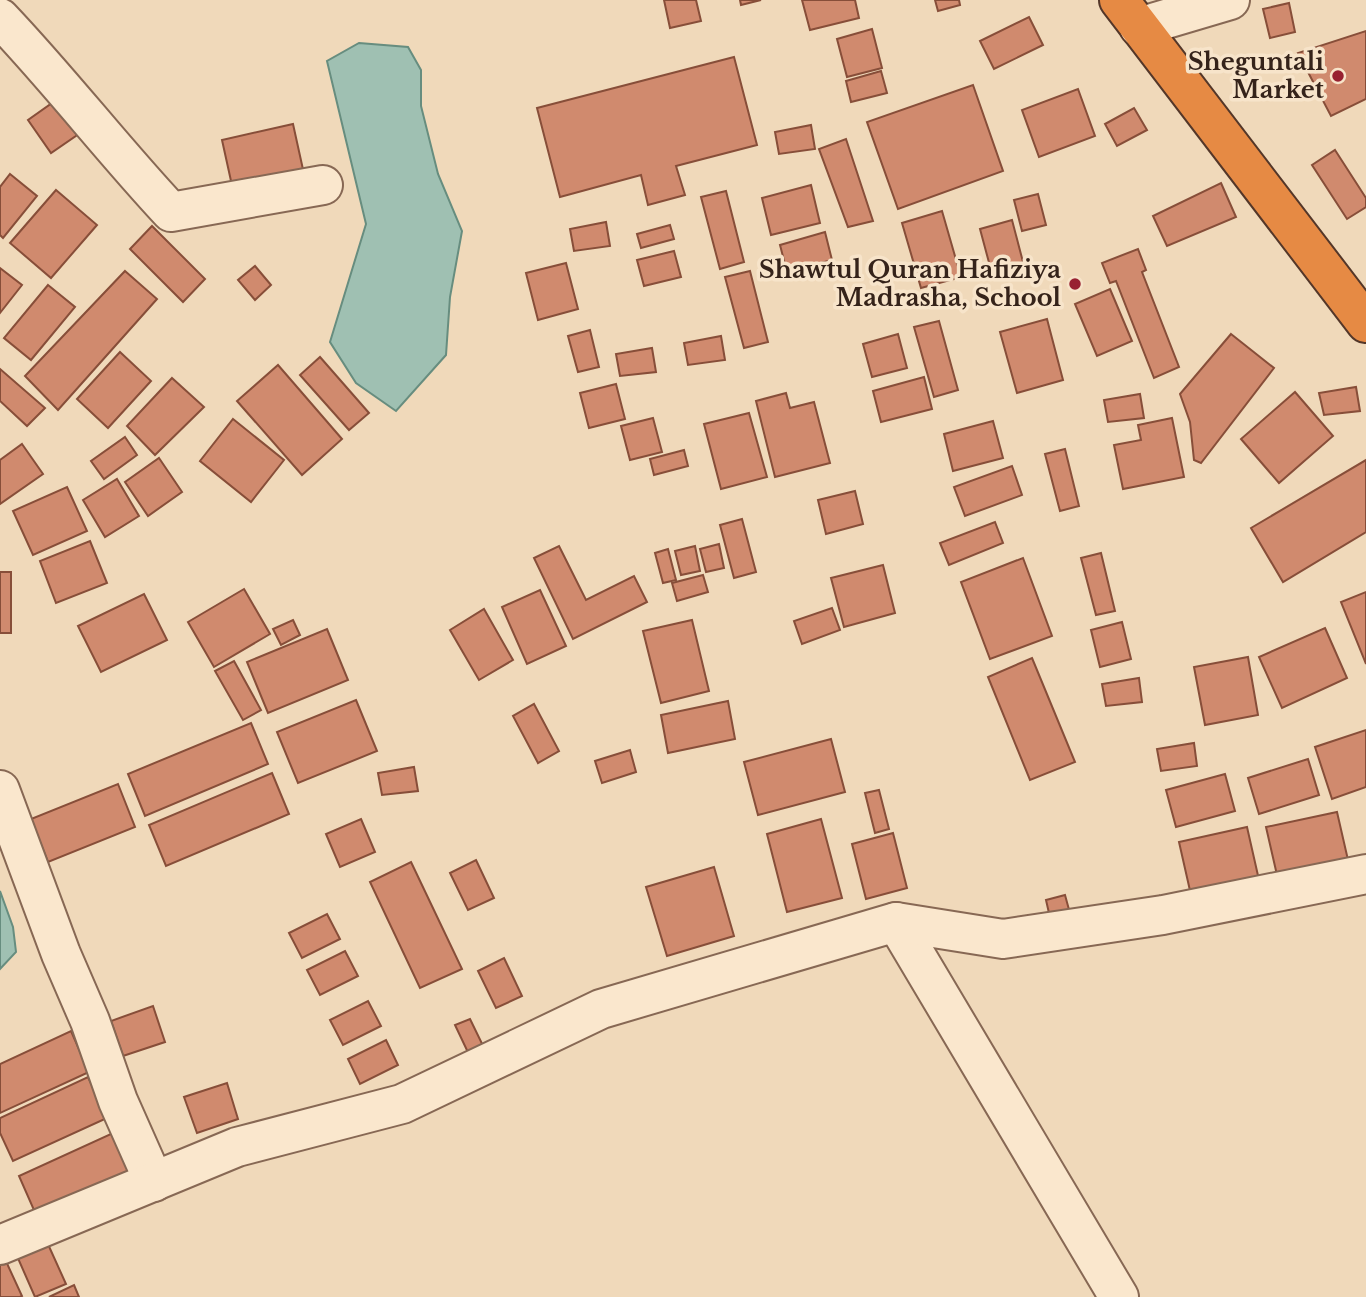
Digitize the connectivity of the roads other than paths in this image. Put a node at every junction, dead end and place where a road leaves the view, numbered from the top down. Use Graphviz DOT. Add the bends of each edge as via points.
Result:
graph roads {
  1 [pos="1230,0"];
  2 [pos="1129,14"];
  3 [pos="0,18"];
  4 [pos="323,185"];
  5 [pos="1366,323"];
  6 [pos="0,790"];
  7 [pos="1366,874"];
  8 [pos="896,922"];
  9 [pos="154,1182"];
  10 [pos="0,1245"];
  11 [pos="1119,1297"];
  1 -- 2 [label="street"];
  2 -- 5 [label="highway"];
  3 -- 4 [label="street" via="171,212"];
  6 -- 9 [label="street" via="118,1101"];
  7 -- 8 [label="street" via="1163,915 1003,939"];
  8 -- 9 [label="street" via="601,1009 402,1104 237,1147"];
  8 -- 11 [label="street"];
  9 -- 10 [label="street"];
}
